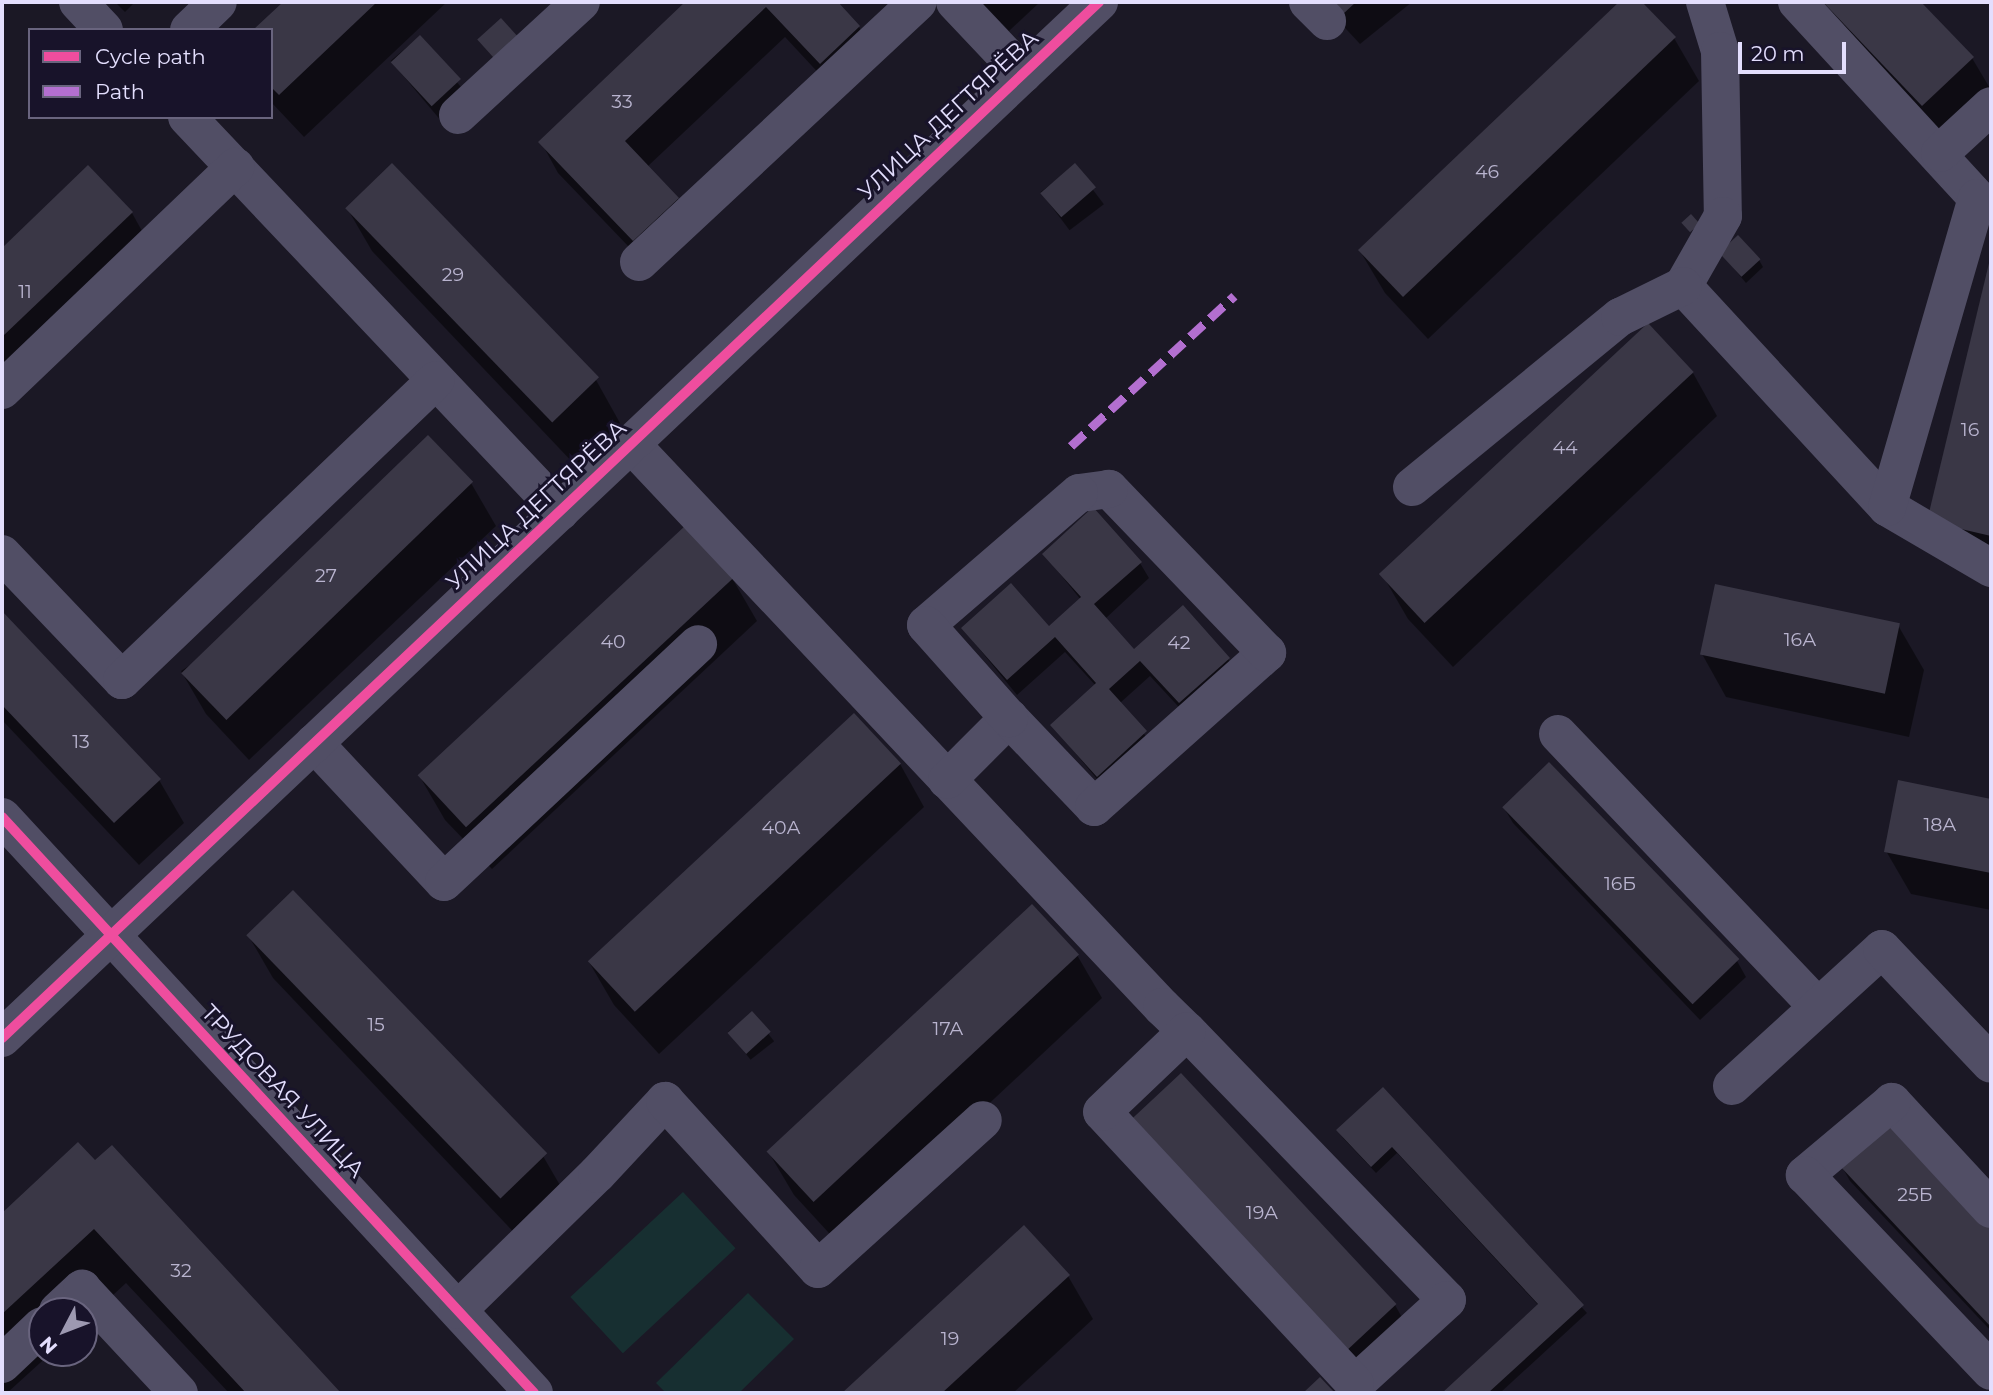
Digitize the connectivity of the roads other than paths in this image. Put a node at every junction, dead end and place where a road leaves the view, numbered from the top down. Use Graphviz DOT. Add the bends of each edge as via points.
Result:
graph roads {
  1 [pos="78,2"];
  2 [pos="218,2"];
  3 [pos="581,2"];
  4 [pos="918,2"];
  5 [pos="955,2"];
  6 [pos="1099,2"];
  7 [pos="1705,2"];
  8 [pos="1797,2"];
  9 [pos="102,28"];
  10 [pos="191,28"];
  11 [pos="1023,74"];
  12 [pos="1991,106"];
  13 [pos="458,115"];
  14 [pos="189,119"];
  15 [pos="1940,153"];
  16 [pos="235,167"];
  17 [pos="639,262"];
  18 [pos="1682,286"];
  19 [pos="436,380"];
  20 [pos="2,390"];
  21 [pos="631,444"];
  22 [pos="1412,487"];
  23 [pos="1887,507"];
  24 [pos="560,510"];
  25 [pos="2,554"];
  26 [pos="1991,568"];
  27 [pos="698,644"];
  28 [pos="1009,718"];
  29 [pos="1558,734"];
  30 [pos="314,744"];
  31 [pos="947,780"];
  32 [pos="2,817"];
  33 [pos="111,935"];
  34 [pos="1818,1007"];
  35 [pos="1187,1031"];
  36 [pos="2,1038"];
  37 [pos="1991,1064"];
  38 [pos="1732,1086"];
  39 [pos="983,1120"];
  40 [pos="1991,1209"];
  41 [pos="73,1297"];
  42 [pos="89,1297"];
  43 [pos="98,1306"];
  44 [pos="458,1310"];
  45 [pos="28,1339"];
  46 [pos="2,1364"];
  47 [pos="1991,1371"];
  48 [pos="179,1393"];
  49 [pos="534,1393"];
  1 -- 9 [label="street"];
  2 -- 10 [label="street"];
  3 -- 13 [label="street"];
  4 -- 17 [label="street"];
  5 -- 11 [label="street"];
  6 -- 11 [label="street, УЛИЦА ДЕГТЯРЁВА"];
  7 -- 18 [label="street" via="1720,51 1723,216"];
  8 -- 15 [label="street"];
  11 -- 21 [label="street, УЛИЦА ДЕГТЯРЁВА"];
  12 -- 15 [label="street"];
  14 -- 16 [label="street"];
  15 -- 23 [label="street" via="1977,198"];
  16 -- 19 [label="street"];
  16 -- 20 [label="street"];
  18 -- 22 [label="street" via="1620,317"];
  18 -- 23 [label="street"];
  19 -- 24 [label="street"];
  19 -- 25 [label="street" via="122,680"];
  21 -- 24 [label="street, УЛИЦА ДЕГТЯРЁВА"];
  21 -- 31 [label="street"];
  23 -- 26 [label="street"];
  24 -- 30 [label="street, УЛИЦА ДЕГТЯРЁВА"];
  27 -- 30 [label="street" via="443,882"];
  28 -- 28 [label="street" via="1094,807 1267,653 1109,489 1079,493 926,625"];
  28 -- 31 [label="street"];
  29 -- 34 [label="street"];
  30 -- 33 [label="street, УЛИЦА ДЕГТЯРЁВА"];
  31 -- 35 [label="street"];
  32 -- 33 [label="street, ТРУДОВАЯ УЛИЦА"];
  33 -- 36 [label="street, УЛИЦА ДЕГТЯРЁВА"];
  33 -- 44 [label="street, ТРУДОВАЯ УЛИЦА"];
  34 -- 37 [label="street" via="1882,949"];
  34 -- 38 [label="street"];
  35 -- 35 [label="street" via="1447,1300 1355,1384 1102,1112"];
  39 -- 44 [label="street" via="817,1269 664,1101 597,1174"];
  40 -- 47 [label="street" via="1892,1102 1805,1175"];
  41 -- 42 [label="street" via="82,1289"];
  43 -- 48 [label="street"];
  44 -- 49 [label="street, ТРУДОВАЯ УЛИЦА"];
  45 -- 46 [label="street"];
}
